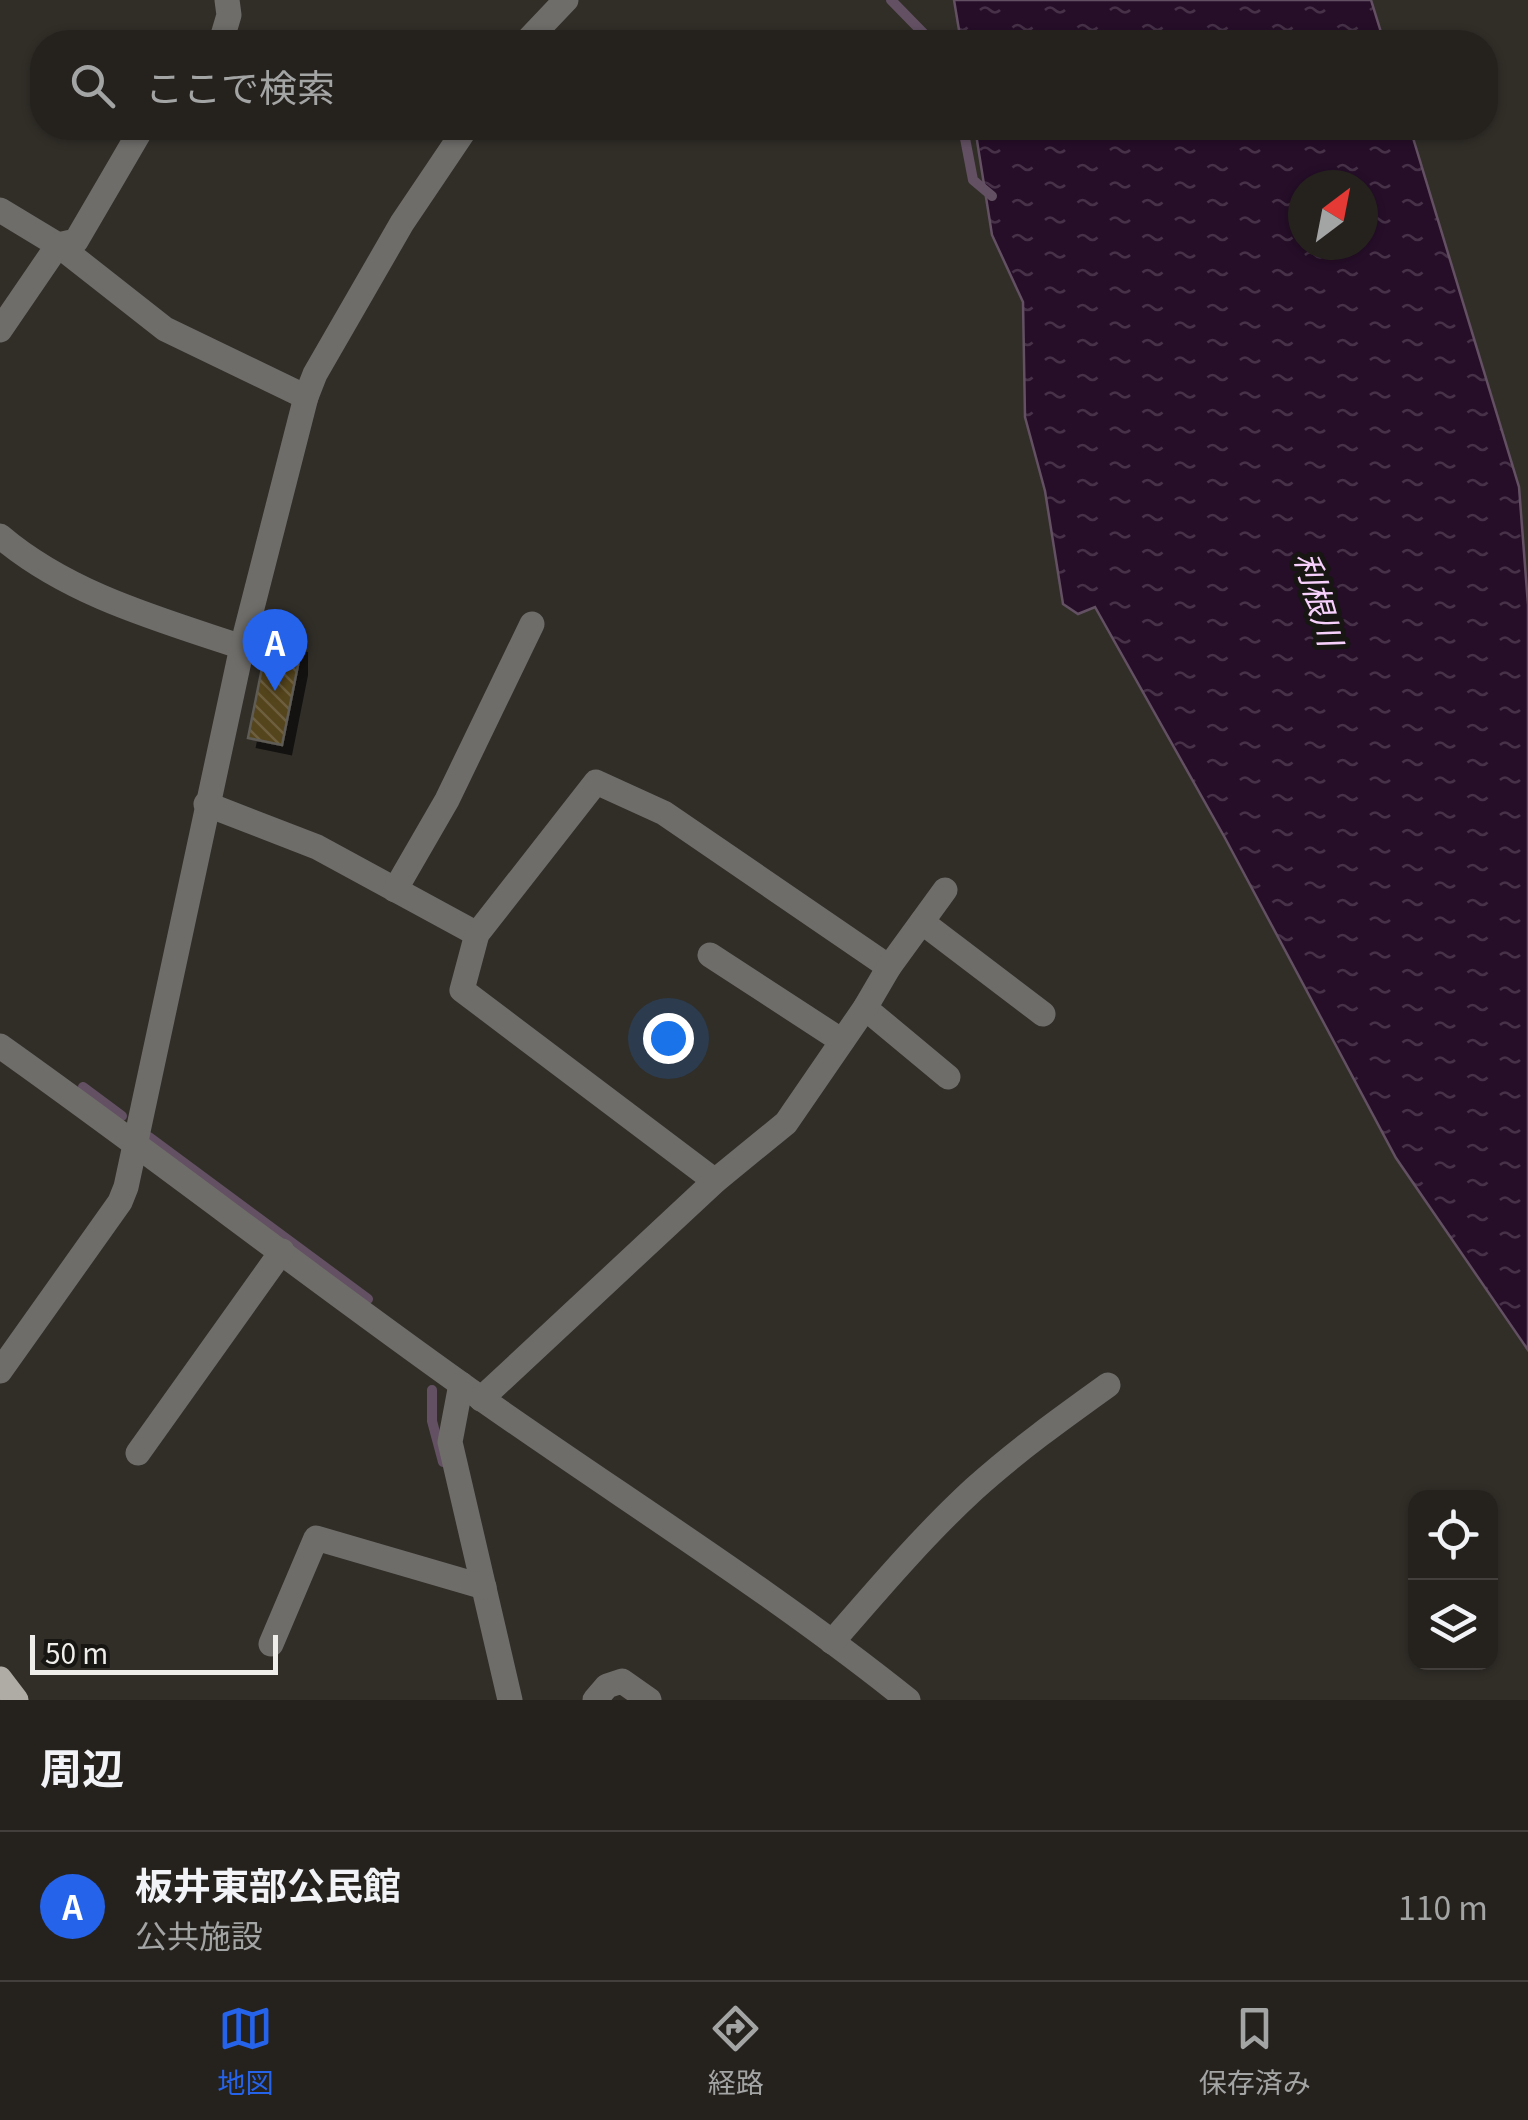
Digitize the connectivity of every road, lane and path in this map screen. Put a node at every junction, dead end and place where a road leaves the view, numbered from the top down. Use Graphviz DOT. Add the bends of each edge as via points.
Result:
graph roads {
  1 [pos="227,0"];
  2 [pos="566,0"];
  3 [pos="224,30"];
  4 [pos="537,30"];
  5 [pos="135,140"];
  6 [pos="458,140"];
  7 [pos="0,210"];
  8 [pos="58,245"];
  9 [pos="0,330"];
  10 [pos="306,397"];
  11 [pos="0,536"];
  12 [pos="532,624"];
  13 [pos="242,647"];
  14 [pos="206,804"];
  15 [pos="395,890"];
  16 [pos="945,890"];
  17 [pos="922,922"];
  18 [pos="477,934"];
  19 [pos="710,955"];
  20 [pos="889,966"];
  21 [pos="865,1008"];
  22 [pos="1043,1014"];
  23 [pos="842,1041"];
  24 [pos="0,1046"];
  25 [pos="948,1076"];
  26 [pos="138,1144"];
  27 [pos="715,1181"];
  28 [pos="282,1251"];
  29 [pos="0,1371"];
  30 [pos="1108,1386"];
  31 [pos="471,1392"];
  32 [pos="138,1453"];
  33 [pos="484,1587"];
  34 [pos="832,1642"];
  35 [pos="272,1644"];
  36 [pos="0,1678"];
  37 [pos="16,1700"];
  38 [pos="510,1700"];
  39 [pos="595,1700"];
  40 [pos="649,1700"];
  41 [pos="908,1700"];
  1 -- 3 [label="street"];
  2 -- 4 [label="street"];
  5 -- 8 [label="street" via="76,241"];
  6 -- 10 [label="street" via="402,224"];
  7 -- 8 [label="street"];
  8 -- 9 [label="street"];
  8 -- 10 [label="street" via="165,329"];
  10 -- 13 [label="street"];
  11 -- 13 [label="street" via="27,559 123,606"];
  12 -- 15 [label="street" via="448,800"];
  13 -- 14 [label="street"];
  14 -- 15 [label="street" via="317,848"];
  14 -- 26 [label="street"];
  15 -- 18 [label="street"];
  16 -- 17 [label="street"];
  17 -- 20 [label="street"];
  17 -- 22 [label="street"];
  18 -- 20 [label="street" via="596,782 664,813"];
  18 -- 27 [label="street" via="462,990"];
  19 -- 23 [label="street"];
  20 -- 21 [label="street"];
  21 -- 23 [label="street"];
  21 -- 25 [label="street"];
  23 -- 27 [label="street" via="786,1124"];
  24 -- 26 [label="street"];
  26 -- 28 [label="street"];
  26 -- 29 [label="street" via="120,1202"];
  27 -- 31 [label="street"];
  28 -- 31 [label="street"];
  28 -- 32 [label="street"];
  30 -- 34 [label="street" via="975,1488"];
  31 -- 33 [label="street" via="450,1442"];
  31 -- 34 [label="street"];
  33 -- 35 [label="street" via="316,1538"];
  33 -- 38 [label="street"];
  34 -- 41 [label="street"];
  36 -- 37 [label="main road"];
  39 -- 40 [label="street" via="622,1681"];
}
